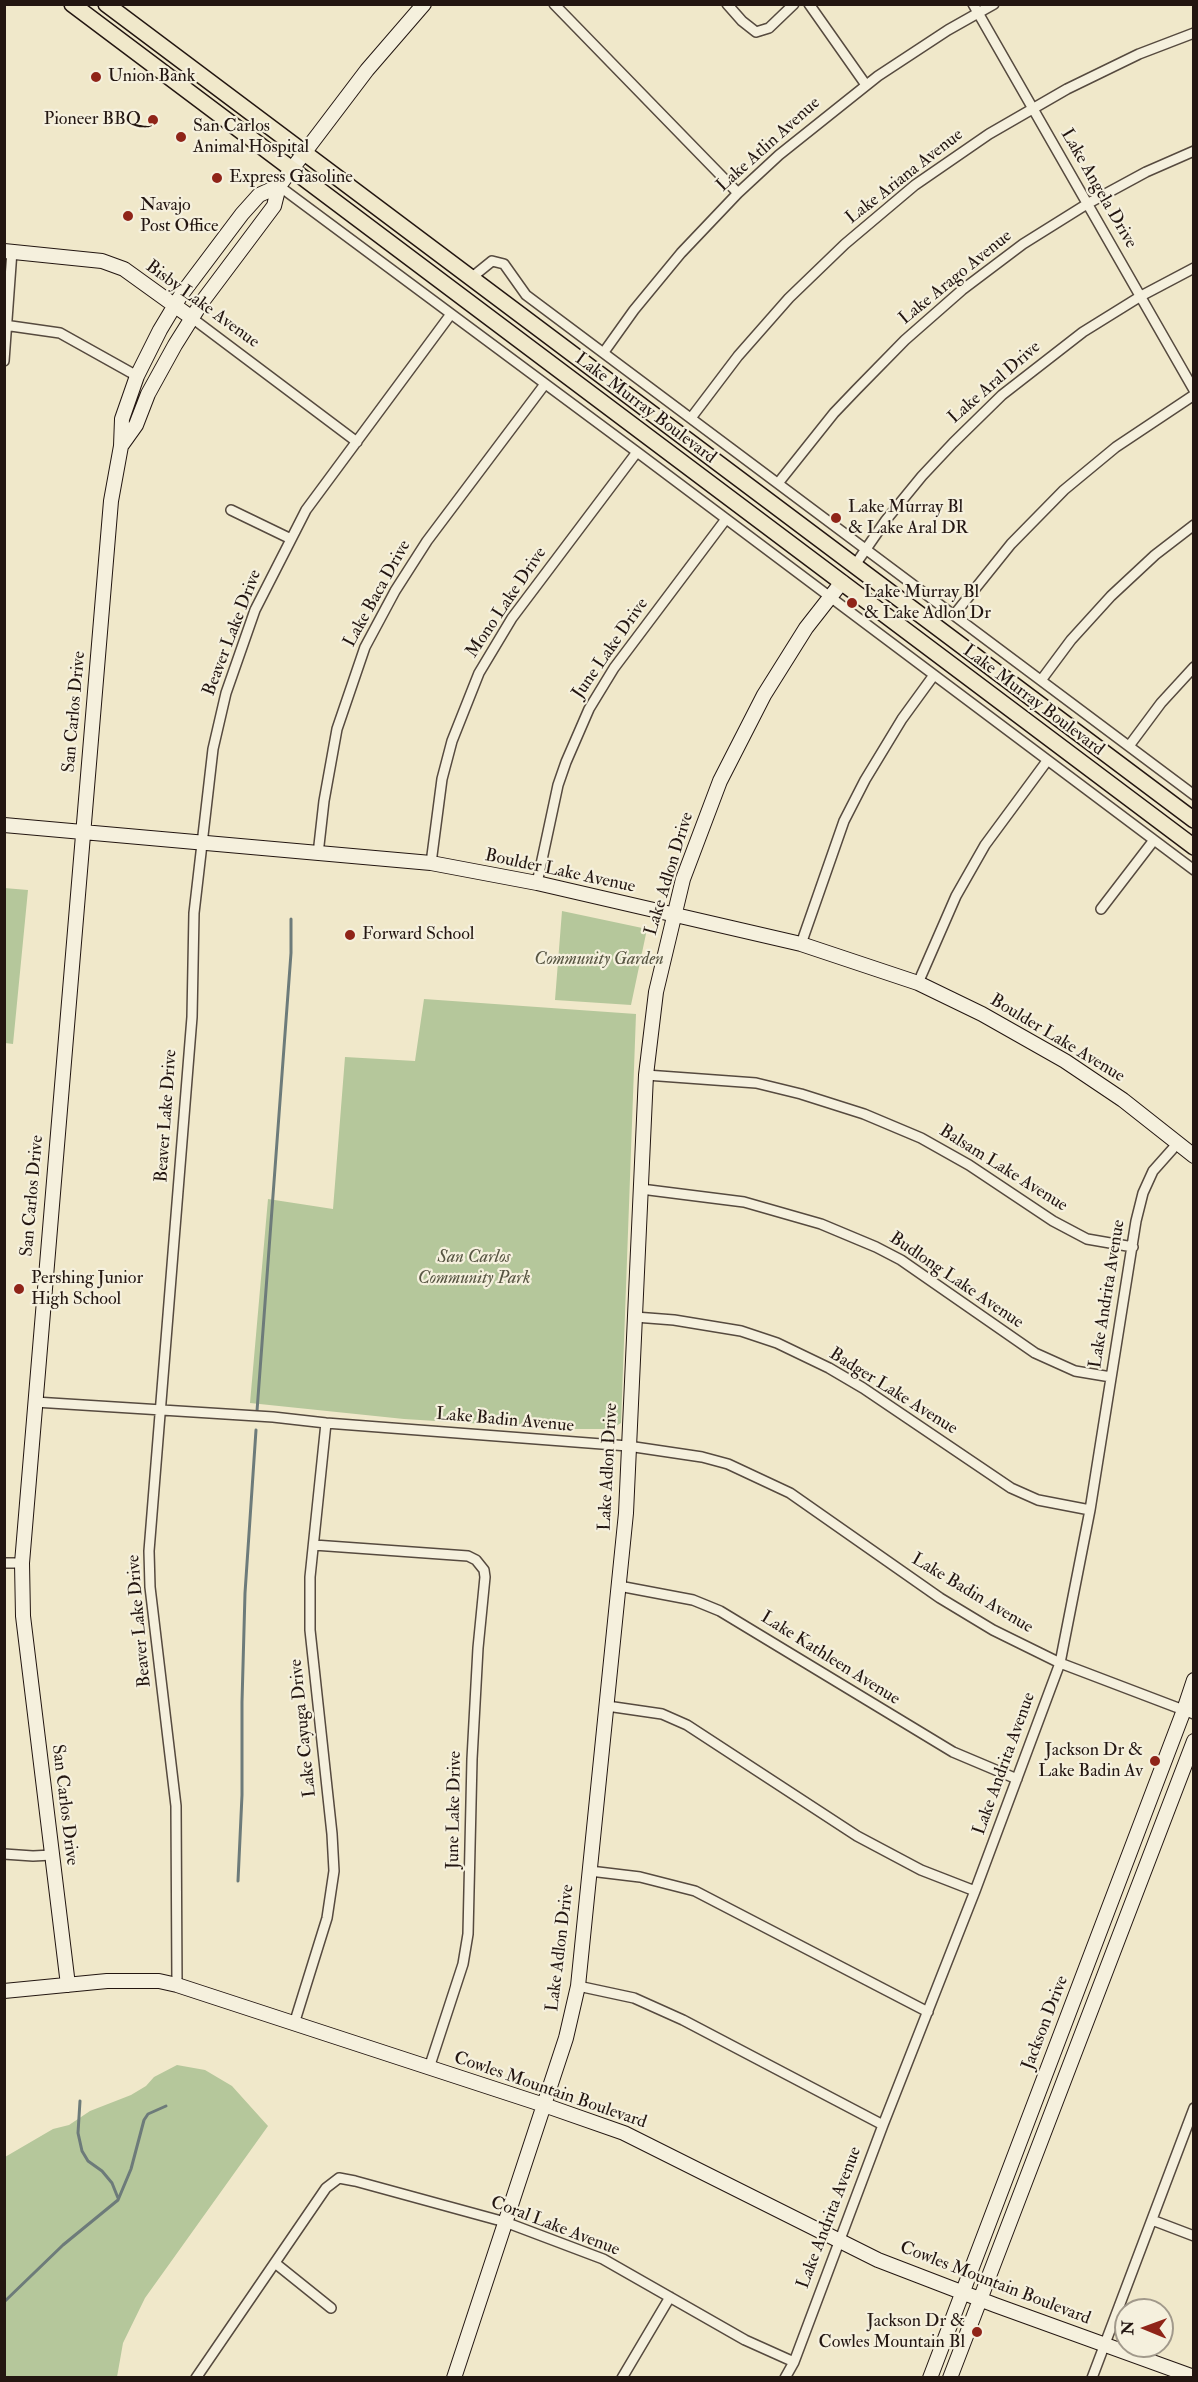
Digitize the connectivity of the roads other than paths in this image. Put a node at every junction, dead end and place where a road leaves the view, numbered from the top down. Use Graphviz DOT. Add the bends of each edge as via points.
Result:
graph roads {
  1 [pos="424,4"];
  2 [pos="554,4"];
  3 [pos="727,4"];
  4 [pos="794,4"];
  5 [pos="809,4"];
  6 [pos="994,4"];
  7 [pos="72,5"];
  8 [pos="104,5"];
  9 [pos="975,9"];
  10 [pos="1194,33"];
  11 [pos="866,85"];
  12 [pos="1032,108"];
  13 [pos="1194,151"];
  14 [pos="305,153"];
  15 [pos="292,170"];
  16 [pos="279,186"];
  17 [pos="738,193"];
  18 [pos="1088,204"];
  19 [pos="8,251"];
  20 [pos="1194,268"];
  21 [pos="471,278"];
  22 [pos="1141,296"];
  23 [pos="174,306"];
  24 [pos="452,314"];
  25 [pos="192,318"];
  26 [pos="6,325"];
  27 [pos="604,352"];
  28 [pos="4,361"];
  29 [pos="137,376"];
  30 [pos="545,384"];
  31 [pos="1194,390"];
  32 [pos="1194,395"];
  33 [pos="691,418"];
  34 [pos="357,442"];
  35 [pos="121,446"];
  36 [pos="637,452"];
  37 [pos="779,482"];
  38 [pos="231,510"];
  39 [pos="726,519"];
  40 [pos="1194,525"];
  41 [pos="291,539"];
  42 [pos="866,548"];
  43 [pos="818,563"];
  44 [pos="855,564"];
  45 [pos="842,582"];
  46 [pos="881,584"];
  47 [pos="829,597"];
  48 [pos="954,615"];
  49 [pos="1194,667"];
  50 [pos="934,675"];
  51 [pos="1042,679"];
  52 [pos="1129,746"];
  53 [pos="1047,761"];
  54 [pos="1194,795"];
  55 [pos="1194,820"];
  56 [pos="4,825"];
  57 [pos="83,831"];
  58 [pos="1154,840"];
  59 [pos="201,844"];
  60 [pos="1194,846"];
  61 [pos="318,854"];
  62 [pos="431,864"];
  63 [pos="1194,870"];
  64 [pos="537,883"];
  65 [pos="1101,909"];
  66 [pos="674,916"];
  67 [pos="801,944"];
  68 [pos="918,983"];
  69 [pos="646,1075"];
  70 [pos="1177,1144"];
  71 [pos="1194,1156"];
  72 [pos="640,1190"];
  73 [pos="1133,1247"];
  74 [pos="635,1317"];
  75 [pos="1111,1377"];
  76 [pos="35,1402"];
  77 [pos="160,1410"];
  78 [pos="326,1423"];
  79 [pos="628,1446"];
  80 [pos="1090,1510"];
  81 [pos="314,1545"];
  82 [pos="4,1563"];
  83 [pos="22,1563"];
  84 [pos="619,1586"];
  85 [pos="1060,1663"];
  86 [pos="1194,1680"];
  87 [pos="608,1706"];
  88 [pos="1189,1712"];
  89 [pos="1194,1742"];
  90 [pos="1017,1779"];
  91 [pos="4,1854"];
  92 [pos="52,1855"];
  93 [pos="590,1870"];
  94 [pos="975,1890"];
  95 [pos="68,1985"];
  96 [pos="177,1985"];
  97 [pos="578,1986"];
  98 [pos="4,1991"];
  99 [pos="928,2012"];
  100 [pos="294,2024"];
  101 [pos="429,2068"];
  102 [pos="544,2104"];
  103 [pos="1194,2108"];
  104 [pos="883,2124"];
  105 [pos="1152,2220"];
  106 [pos="505,2222"];
  107 [pos="1194,2236"];
  108 [pos="840,2240"];
  109 [pos="275,2263"];
  110 [pos="963,2292"];
  111 [pos="670,2297"];
  112 [pos="980,2299"];
  113 [pos="330,2308"];
  114 [pos="1106,2343"];
  115 [pos="794,2362"];
  116 [pos="1194,2377"];
  117 [pos="196,2378"];
  118 [pos="454,2378"];
  119 [pos="622,2378"];
  120 [pos="785,2378"];
  121 [pos="930,2378"];
  122 [pos="950,2378"];
  123 [pos="1092,2378"];
  1 -- 14 [label="street, San Carlos Drive" via="367,70"];
  2 -- 17 [label="street"];
  3 -- 4 [label="street" via="756,32 769,28"];
  5 -- 11 [label="street"];
  6 -- 9 [label="street, Lake Atlin Avenue"];
  7 -- 15 [label="main road, Lake Murray Boulevard"];
  8 -- 14 [label="main road, Lake Murray Boulevard"];
  9 -- 11 [label="street, Lake Atlin Avenue"];
  9 -- 12 [label="street, Lake Angela Drive"];
  10 -- 12 [label="street, Lake Ariana Avenue" via="1103,71"];
  11 -- 17 [label="street, Lake Atlin Avenue" via="800,136"];
  12 -- 18 [label="street, Lake Angela Drive"];
  12 -- 33 [label="street, Lake Ariana Avenue" via="915,185 845,244 763,327"];
  13 -- 18 [label="street, Lake Arago Avenue"];
  14 -- 15 [label="street, San Carlos Drive"];
  14 -- 21 [label="main road, Lake Murray Boulevard"];
  15 -- 16 [label="street, San Carlos Drive"];
  15 -- 43 [label="main road, Lake Murray Boulevard"];
  16 -- 23 [label="street, San Carlos Drive" via="259,195"];
  16 -- 24 [label="street"];
  16 -- 25 [label="street, San Carlos Drive" via="274,206"];
  17 -- 27 [label="street, Lake Atlin Avenue" via="681,253"];
  18 -- 22 [label="street, Lake Angela Drive"];
  18 -- 37 [label="street, Lake Arago Avenue" via="1001,260 926,321 834,413"];
  19 -- 23 [label="street, Bisby Lake Avenue" via="102,261 124,269"];
  19 -- 26 [label="street"];
  20 -- 22 [label="street, Lake Aral Drive"];
  21 -- 27 [label="street, Lake Murray Boulevard" via="492,261 504,264 526,295"];
  21 -- 44 [label="main road, Lake Murray Boulevard"];
  22 -- 31 [label="street, Lake Angela Drive"];
  22 -- 42 [label="street, Lake Aral Drive" via="1055,352 985,411 922,476"];
  23 -- 25 [label="street, Bisby Lake Avenue"];
  23 -- 29 [label="street, San Carlos Drive"];
  24 -- 30 [label="street"];
  24 -- 34 [label="street, Beaver Lake Drive"];
  25 -- 34 [label="street, Bisby Lake Avenue"];
  25 -- 35 [label="street, San Carlos Drive"];
  26 -- 28 [label="street"];
  26 -- 29 [label="street" via="60,333"];
  27 -- 33 [label="street, Lake Murray Boulevard"];
  29 -- 35 [label="street, San Carlos Drive" via="122,419"];
  30 -- 36 [label="street"];
  30 -- 61 [label="street, Lake Baca Drive" via="422,549 365,647 337,729"];
  32 -- 48 [label="street" via="1125,440 1064,490 1011,544"];
  33 -- 37 [label="street, Lake Murray Boulevard"];
  34 -- 41 [label="street, Beaver Lake Drive" via="306,510"];
  35 -- 57 [label="street, San Carlos Drive" via="111,501"];
  36 -- 39 [label="street"];
  36 -- 62 [label="street, Mono Lake Drive" via="512,618 479,673 452,741 442,779"];
  37 -- 42 [label="street, Lake Murray Boulevard"];
  38 -- 41 [label="street"];
  39 -- 47 [label="street"];
  39 -- 64 [label="street, June Lake Drive" via="614,668 589,709 558,785"];
  40 -- 51 [label="street" via="1111,596"];
  41 -- 59 [label="street, Beaver Lake Drive" via="258,603 225,693 213,748"];
  42 -- 44 [label="street, Lake Aral Drive"];
  42 -- 48 [label="street, Lake Murray Boulevard"];
  43 -- 44 [label="main road"];
  43 -- 45 [label="main road, Lake Murray Boulevard"];
  44 -- 46 [label="main road, Lake Murray Boulevard"];
  45 -- 46 [label="main road"];
  45 -- 47 [label="street, Lake Adlon Drive"];
  45 -- 60 [label="main road, Lake Murray Boulevard"];
  46 -- 55 [label="main road, Lake Murray Boulevard"];
  47 -- 50 [label="street"];
  47 -- 66 [label="street, Lake Adlon Drive" via="764,695 734,752 699,832"];
  48 -- 51 [label="street, Lake Murray Boulevard"];
  49 -- 52 [label="street"];
  50 -- 53 [label="street"];
  50 -- 67 [label="street" via="877,759 844,821"];
  51 -- 52 [label="street, Lake Murray Boulevard"];
  52 -- 54 [label="street, Lake Murray Boulevard"];
  53 -- 58 [label="street"];
  53 -- 68 [label="street" via="986,844 956,896"];
  56 -- 57 [label="street, Boulder Lake Avenue"];
  57 -- 59 [label="street, Boulder Lake Avenue"];
  57 -- 76 [label="street, San Carlos Drive"];
  58 -- 63 [label="street"];
  58 -- 65 [label="street"];
  59 -- 61 [label="street, Boulder Lake Avenue"];
  59 -- 77 [label="street, Beaver Lake Drive" via="194,913 192,1017"];
  61 -- 62 [label="street, Boulder Lake Avenue"];
  62 -- 64 [label="street, Boulder Lake Avenue"];
  64 -- 66 [label="street, Boulder Lake Avenue"];
  66 -- 67 [label="street, Boulder Lake Avenue"];
  66 -- 69 [label="street, Lake Adlon Drive" via="656,992"];
  67 -- 68 [label="street, Boulder Lake Avenue"];
  68 -- 70 [label="street, Boulder Lake Avenue" via="1032,1041 1123,1100"];
  69 -- 72 [label="street, Lake Adlon Drive"];
  69 -- 73 [label="street, Balsam Lake Avenue" via="756,1083 864,1114 921,1138 1087,1239"];
  70 -- 71 [label="street, Boulder Lake Avenue"];
  70 -- 73 [label="street, Lake Andrita Avenue" via="1147,1182"];
  72 -- 74 [label="street, Lake Adlon Drive"];
  72 -- 75 [label="street, Budlong Lake Avenue" via="744,1202 821,1224 901,1260 1035,1353 1075,1371"];
  73 -- 75 [label="street, Lake Andrita Avenue"];
  74 -- 79 [label="street, Lake Adlon Drive"];
  74 -- 80 [label="street, Badger Lake Avenue" via="732,1330 777,1343 863,1388 1011,1488 1038,1500"];
  75 -- 80 [label="street, Lake Andrita Avenue"];
  76 -- 77 [label="street, Lake Badin Avenue"];
  76 -- 83 [label="street, San Carlos Drive"];
  77 -- 78 [label="street, Lake Badin Avenue"];
  77 -- 96 [label="street, Beaver Lake Drive" via="149,1551 150,1587 176,1806"];
  78 -- 79 [label="street, Lake Badin Avenue"];
  78 -- 81 [label="street, Lake Cayuga Drive"];
  79 -- 84 [label="street, Lake Adlon Drive"];
  79 -- 85 [label="street, Lake Badin Avenue" via="728,1464 790,1493 940,1598"];
  80 -- 85 [label="street, Lake Andrita Avenue"];
  81 -- 100 [label="street, Lake Cayuga Drive" via="310,1630 334,1871 327,1918"];
  81 -- 101 [label="street, June Lake Drive" via="468,1556 484,1569 472,1759 468,1934 463,1964"];
  82 -- 83 [label="street"];
  83 -- 92 [label="street, San Carlos Drive" via="23,1616"];
  84 -- 87 [label="street, Lake Adlon Drive"];
  84 -- 90 [label="street, Lake Kathleen Avenue" via="693,1600 720,1611 953,1752"];
  85 -- 88 [label="street, Lake Badin Avenue"];
  85 -- 90 [label="street, Lake Andrita Avenue"];
  86 -- 88 [label="street, Jackson Drive"];
  87 -- 93 [label="street, Lake Adlon Drive"];
  87 -- 94 [label="street" via="662,1714 687,1725 857,1836 921,1870"];
  88 -- 110 [label="street, Jackson Drive"];
  89 -- 112 [label="street"];
  90 -- 94 [label="street, Lake Andrita Avenue"];
  91 -- 92 [label="street"];
  92 -- 95 [label="street, San Carlos Drive"];
  93 -- 97 [label="street, Lake Adlon Drive"];
  93 -- 99 [label="street" via="640,1877 694,1891"];
  94 -- 99 [label="street, Lake Andrita Avenue"];
  95 -- 96 [label="street, Cowles Mountain Boulevard" via="107,1981"];
  95 -- 98 [label="street, Cowles Mountain Boulevard"];
  96 -- 100 [label="street, Cowles Mountain Boulevard"];
  97 -- 102 [label="street, Lake Adlon Drive"];
  97 -- 104 [label="street" via="634,1998 683,2020"];
  99 -- 104 [label="street, Lake Andrita Avenue"];
  100 -- 101 [label="street, Cowles Mountain Boulevard"];
  101 -- 102 [label="street, Cowles Mountain Boulevard"];
  102 -- 106 [label="street, Lake Adlon Drive"];
  102 -- 108 [label="street, Cowles Mountain Boulevard" via="624,2133"];
  103 -- 105 [label="street"];
  104 -- 108 [label="street, Lake Andrita Avenue"];
  105 -- 107 [label="street"];
  105 -- 114 [label="street"];
  106 -- 109 [label="street, Coral Lake Avenue" via="339,2178 326,2188"];
  106 -- 111 [label="street, Coral Lake Avenue" via="603,2259"];
  106 -- 118 [label="street, Lake Adlon Drive"];
  108 -- 110 [label="street, Cowles Mountain Boulevard"];
  108 -- 115 [label="street, Lake Andrita Avenue"];
  109 -- 113 [label="street"];
  109 -- 117 [label="street"];
  110 -- 112 [label="street, Cowles Mountain Boulevard"];
  110 -- 121 [label="street, Jackson Drive"];
  111 -- 115 [label="street, Coral Lake Avenue" via="745,2340"];
  111 -- 119 [label="street"];
  112 -- 114 [label="street, Cowles Mountain Boulevard"];
  112 -- 122 [label="street"];
  114 -- 116 [label="street, Cowles Mountain Boulevard"];
  114 -- 123 [label="street"];
  115 -- 120 [label="street, Lake Andrita Avenue"];
}
